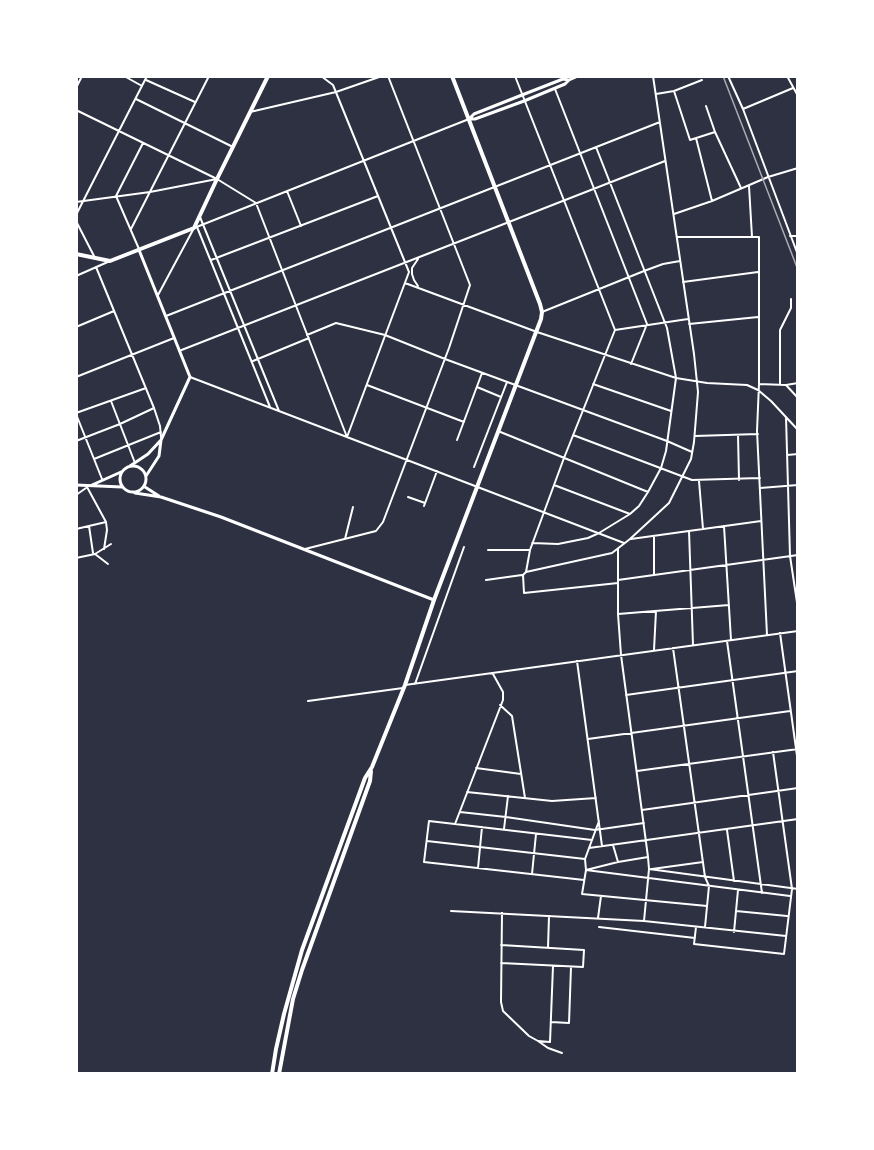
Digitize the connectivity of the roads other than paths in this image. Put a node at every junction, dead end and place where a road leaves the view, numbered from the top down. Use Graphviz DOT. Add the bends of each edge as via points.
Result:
graph roads {
  1 [pos="82,76"];
  2 [pos="124,76"];
  3 [pos="208,76"];
  4 [pos="268,76"];
  5 [pos="382,76"];
  6 [pos="388,76"];
  7 [pos="452,76"];
  8 [pos="514,76"];
  9 [pos="579,76"];
  10 [pos="653,76"];
  11 [pos="728,76"];
  12 [pos="787,76"];
  13 [pos="323,77"];
  14 [pos="146,78"];
  15 [pos="568,78"];
  16 [pos="702,80"];
  17 [pos="142,86"];
  18 [pos="76,88"];
  19 [pos="555,88"];
  20 [pos="793,88"];
  21 [pos="674,91"];
  22 [pos="336,92"];
  23 [pos="656,94"];
  24 [pos="522,95"];
  25 [pos="798,96"];
  26 [pos="135,99"];
  27 [pos="524,100"];
  28 [pos="195,102"];
  29 [pos="706,106"];
  30 [pos="743,109"];
  31 [pos="76,110"];
  32 [pos="250,112"];
  33 [pos="469,119"];
  34 [pos="660,122"];
  35 [pos="184,123"];
  36 [pos="119,131"];
  37 [pos="716,132"];
  38 [pos="696,138"];
  39 [pos="414,141"];
  40 [pos="143,143"];
  41 [pos="233,147"];
  42 [pos="596,147"];
  43 [pos="580,154"];
  44 [pos="169,156"];
  45 [pos="364,160"];
  46 [pos="666,161"];
  47 [pos="550,165"];
  48 [pos="798,168"];
  49 [pos="768,177"];
  50 [pos="217,179"];
  51 [pos="610,183"];
  52 [pos="749,186"];
  53 [pos="495,187"];
  54 [pos="741,188"];
  55 [pos="594,189"];
  56 [pos="286,191"];
  57 [pos="150,192"];
  58 [pos="117,196"];
  59 [pos="378,196"];
  60 [pos="84,201"];
  61 [pos="564,201"];
  62 [pos="712,201"];
  63 [pos="76,202"];
  64 [pos="256,203"];
  65 [pos="440,209"];
  66 [pos="674,214"];
  67 [pos="76,215"];
  68 [pos="200,216"];
  69 [pos="76,221"];
  70 [pos="509,222"];
  71 [pos="204,224"];
  72 [pos="301,226"];
  73 [pos="196,227"];
  74 [pos="391,228"];
  75 [pos="130,229"];
  76 [pos="790,236"];
  77 [pos="798,236"];
  78 [pos="677,237"];
  79 [pos="752,237"];
  80 [pos="270,238"];
  81 [pos="453,244"];
  82 [pos="140,250"];
  83 [pos="76,254"];
  84 [pos="798,255"];
  85 [pos="420,257"];
  86 [pos="217,258"];
  87 [pos="95,259"];
  88 [pos="211,260"];
  89 [pos="110,261"];
  90 [pos="680,261"];
  91 [pos="405,263"];
  92 [pos="96,267"];
  93 [pos="282,271"];
  94 [pos="644,271"];
  95 [pos="759,272"];
  96 [pos="76,276"];
  97 [pos="629,277"];
  98 [pos="683,282"];
  99 [pos="405,283"];
  100 [pos="423,289"];
  101 [pos="599,289"];
  102 [pos="231,291"];
  103 [pos="225,293"];
  104 [pos="158,296"];
  105 [pos="791,299"];
  106 [pos="464,305"];
  107 [pos="296,306"];
  108 [pos="114,311"];
  109 [pos="542,312"];
  110 [pos="166,316"];
  111 [pos="759,317"];
  112 [pos="688,319"];
  113 [pos="665,322"];
  114 [pos="647,324"];
  115 [pos="689,324"];
  116 [pos="245,326"];
  117 [pos="76,327"];
  118 [pos="239,328"];
  119 [pos="615,330"];
  120 [pos="537,332"];
  121 [pos="385,335"];
  122 [pos="308,336"];
  123 [pos="174,338"];
  124 [pos="179,351"];
  125 [pos="132,354"];
  126 [pos="605,356"];
  127 [pos="258,359"];
  128 [pos="445,359"];
  129 [pos="252,361"];
  130 [pos="632,364"];
  131 [pos="482,373"];
  132 [pos="76,377"];
  133 [pos="190,377"];
  134 [pos="676,378"];
  135 [pos="507,382"];
  136 [pos="696,382"];
  137 [pos="593,384"];
  138 [pos="759,384"];
  139 [pos="797,384"];
  140 [pos="367,385"];
  141 [pos="780,385"];
  142 [pos="786,385"];
  143 [pos="516,386"];
  144 [pos="477,387"];
  145 [pos="146,388"];
  146 [pos="758,390"];
  147 [pos="501,397"];
  148 [pos="798,398"];
  149 [pos="111,401"];
  150 [pos="270,407"];
  151 [pos="154,408"];
  152 [pos="426,408"];
  153 [pos="583,410"];
  154 [pos="279,411"];
  155 [pos="671,411"];
  156 [pos="76,413"];
  157 [pos="786,417"];
  158 [pos="464,422"];
  159 [pos="120,424"];
  160 [pos="798,430"];
  161 [pos="498,431"];
  162 [pos="161,432"];
  163 [pos="758,434"];
  164 [pos="573,435"];
  165 [pos="738,435"];
  166 [pos="694,436"];
  167 [pos="347,437"];
  168 [pos="85,438"];
  169 [pos="162,440"];
  170 [pos="457,440"];
  171 [pos="76,441"];
  172 [pos="667,441"];
  173 [pos="129,446"];
  174 [pos="692,452"];
  175 [pos="798,454"];
  176 [pos="787,455"];
  177 [pos="564,458"];
  178 [pos="94,459"];
  179 [pos="407,460"];
  180 [pos="135,463"];
  181 [pos="130,466"];
  182 [pos="474,467"];
  183 [pos="661,468"];
  184 [pos="437,471"];
  185 [pos="122,472"];
  186 [pos="146,476"];
  187 [pos="682,477"];
  188 [pos="760,478"];
  189 [pos="102,479"];
  190 [pos="739,480"];
  191 [pos="699,481"];
  192 [pos="76,485"];
  193 [pos="554,485"];
  194 [pos="798,485"];
  195 [pos="89,486"];
  196 [pos="144,486"];
  197 [pos="788,486"];
  198 [pos="477,487"];
  199 [pos="122,488"];
  200 [pos="760,488"];
  201 [pos="135,492"];
  202 [pos="648,492"];
  203 [pos="76,495"];
  204 [pos="161,497"];
  205 [pos="408,497"];
  206 [pos="353,507"];
  207 [pos="544,512"];
  208 [pos="630,514"];
  209 [pos="762,521"];
  210 [pos="106,522"];
  211 [pos="89,526"];
  212 [pos="724,526"];
  213 [pos="76,529"];
  214 [pos="703,529"];
  215 [pos="689,531"];
  216 [pos="599,533"];
  217 [pos="654,536"];
  218 [pos="345,539"];
  219 [pos="630,539"];
  220 [pos="532,543"];
  221 [pos="624,543"];
  222 [pos="111,544"];
  223 [pos="464,547"];
  224 [pos="618,548"];
  225 [pos="104,549"];
  226 [pos="302,550"];
  227 [pos="488,550"];
  228 [pos="530,550"];
  229 [pos="94,554"];
  230 [pos="798,555"];
  231 [pos="790,556"];
  232 [pos="76,558"];
  233 [pos="763,560"];
  234 [pos="108,564"];
  235 [pos="727,566"];
  236 [pos="690,571"];
  237 [pos="526,572"];
  238 [pos="523,575"];
  239 [pos="654,576"];
  240 [pos="486,580"];
  241 [pos="618,582"];
  242 [pos="796,590"];
  243 [pos="434,600"];
  244 [pos="729,605"];
  245 [pos="692,608"];
  246 [pos="798,609"];
  247 [pos="656,611"];
  248 [pos="618,614"];
  249 [pos="798,631"];
  250 [pos="780,633"];
  251 [pos="766,635"];
  252 [pos="729,640"];
  253 [pos="693,645"];
  254 [pos="674,648"];
  255 [pos="654,651"];
  256 [pos="621,655"];
  257 [pos="577,662"];
  258 [pos="798,671"];
  259 [pos="492,673"];
  260 [pos="785,673"];
  261 [pos="733,680"];
  262 [pos="415,684"];
  263 [pos="404,687"];
  264 [pos="679,688"];
  265 [pos="626,695"];
  266 [pos="308,701"];
  267 [pos="501,705"];
  268 [pos="790,711"];
  269 [pos="738,718"];
  270 [pos="684,725"];
  271 [pos="631,733"];
  272 [pos="588,739"];
  273 [pos="796,749"];
  274 [pos="773,752"];
  275 [pos="743,756"];
  276 [pos="798,763"];
  277 [pos="689,764"];
  278 [pos="372,767"];
  279 [pos="476,768"];
  280 [pos="637,771"];
  281 [pos="520,774"];
  282 [pos="798,788"];
  283 [pos="778,791"];
  284 [pos="467,792"];
  285 [pos="749,795"];
  286 [pos="508,796"];
  287 [pos="525,798"];
  288 [pos="596,798"];
  289 [pos="695,802"];
  290 [pos="642,810"];
  291 [pos="460,812"];
  292 [pos="506,817"];
  293 [pos="798,819"];
  294 [pos="599,821"];
  295 [pos="782,821"];
  296 [pos="644,823"];
  297 [pos="455,824"];
  298 [pos="753,825"];
  299 [pos="482,827"];
  300 [pos="600,828"];
  301 [pos="727,829"];
  302 [pos="504,830"];
  303 [pos="595,830"];
  304 [pos="699,833"];
  305 [pos="536,834"];
  306 [pos="592,840"];
  307 [pos="646,840"];
  308 [pos="427,841"];
  309 [pos="614,845"];
  310 [pos="603,846"];
  311 [pos="480,847"];
  312 [pos="588,849"];
  313 [pos="534,853"];
  314 [pos="648,857"];
  315 [pos="585,859"];
  316 [pos="618,862"];
  317 [pos="703,862"];
  318 [pos="478,868"];
  319 [pos="649,869"];
  320 [pos="586,870"];
  321 [pos="532,874"];
  322 [pos="705,877"];
  323 [pos="648,878"];
  324 [pos="584,880"];
  325 [pos="735,881"];
  326 [pos="761,885"];
  327 [pos="709,886"];
  328 [pos="792,888"];
  329 [pos="736,889"];
  330 [pos="798,889"];
  331 [pos="762,893"];
  332 [pos="601,896"];
  333 [pos="790,896"];
  334 [pos="646,900"];
  335 [pos="707,906"];
  336 [pos="451,911"];
  337 [pos="736,911"];
  338 [pos="502,913"];
  339 [pos="549,916"];
  340 [pos="788,916"];
  341 [pos="598,918"];
  342 [pos="644,921"];
  343 [pos="599,927"];
  344 [pos="696,927"];
  345 [pos="705,928"];
  346 [pos="734,932"];
  347 [pos="786,936"];
  348 [pos="695,938"];
  349 [pos="501,945"];
  350 [pos="548,948"];
  351 [pos="501,963"];
  352 [pos="553,966"];
  353 [pos="572,967"];
  354 [pos="551,1022"];
  355 [pos="538,1041"];
  356 [pos="562,1053"];
  357 [pos="273,1074"];
  358 [pos="279,1074"];
  1 -- 18 [label="street"];
  2 -- 17 [label="street"];
  3 -- 28 [label="street"];
  4 -- 32 [label="main road"];
  5 -- 22 [label="street"];
  6 -- 39 [label="street"];
  7 -- 33 [label="main road"];
  8 -- 24 [label="street"];
  9 -- 15 [label="street"];
  10 -- 23 [label="street"];
  11 -- 30 [label="street"];
  12 -- 20 [label="street"];
  13 -- 22 [label="street"];
  14 -- 17 [label="street"];
  14 -- 28 [label="street"];
  15 -- 19 [label="street"];
  15 -- 24 [label="street"];
  16 -- 21 [label="street"];
  17 -- 26 [label="street"];
  19 -- 27 [label="street"];
  19 -- 43 [label="street"];
  20 -- 25 [label="street"];
  20 -- 30 [label="street"];
  21 -- 23 [label="street"];
  21 -- 38 [label="street" via="690,140"];
  22 -- 32 [label="street"];
  22 -- 45 [label="street"];
  23 -- 34 [label="street"];
  24 -- 27 [label="street"];
  24 -- 33 [label="street"];
  26 -- 35 [label="street"];
  26 -- 36 [label="street"];
  27 -- 33 [label="street"];
  27 -- 47 [label="street"];
  28 -- 35 [label="street"];
  29 -- 37 [label="street"];
  30 -- 49 [label="street"];
  31 -- 36 [label="street"];
  32 -- 41 [label="main road"];
  33 -- 39 [label="street"];
  33 -- 53 [label="main road"];
  34 -- 42 [label="street"];
  34 -- 46 [label="street"];
  35 -- 41 [label="street"];
  35 -- 44 [label="street"];
  36 -- 40 [label="street"];
  36 -- 60 [label="street"];
  37 -- 38 [label="street"];
  37 -- 54 [label="street"];
  38 -- 62 [label="street"];
  39 -- 45 [label="street"];
  39 -- 65 [label="street"];
  40 -- 44 [label="street"];
  40 -- 58 [label="street"];
  41 -- 50 [label="main road"];
  42 -- 43 [label="street"];
  42 -- 51 [label="street"];
  43 -- 47 [label="street"];
  43 -- 55 [label="street"];
  44 -- 50 [label="street"];
  44 -- 57 [label="street"];
  45 -- 56 [label="street"];
  45 -- 59 [label="street"];
  46 -- 51 [label="street"];
  46 -- 66 [label="street"];
  47 -- 53 [label="street"];
  47 -- 61 [label="street"];
  48 -- 49 [label="street"];
  49 -- 52 [label="street"];
  49 -- 76 [label="street"];
  50 -- 57 [label="street"];
  50 -- 64 [label="street"];
  50 -- 68 [label="main road"];
  51 -- 55 [label="street"];
  51 -- 94 [label="street"];
  52 -- 54 [label="street"];
  52 -- 79 [label="street"];
  53 -- 65 [label="street"];
  53 -- 70 [label="main road"];
  54 -- 62 [label="street"];
  55 -- 61 [label="street"];
  55 -- 97 [label="street"];
  56 -- 64 [label="street"];
  56 -- 72 [label="street"];
  57 -- 58 [label="street"];
  57 -- 75 [label="street"];
  58 -- 60 [label="street"];
  58 -- 75 [label="street"];
  59 -- 72 [label="street"];
  59 -- 74 [label="street"];
  60 -- 63 [label="street"];
  60 -- 67 [label="street"];
  61 -- 70 [label="street"];
  61 -- 101 [label="street"];
  62 -- 66 [label="street"];
  64 -- 71 [label="street"];
  64 -- 80 [label="street"];
  65 -- 74 [label="street"];
  65 -- 81 [label="street"];
  66 -- 78 [label="street"];
  68 -- 71 [label="street"];
  68 -- 73 [label="main road"];
  69 -- 87 [label="street"];
  70 -- 81 [label="street"];
  70 -- 109 [label="main road"];
  71 -- 73 [label="street"];
  71 -- 86 [label="street"];
  72 -- 80 [label="street"];
  73 -- 82 [label="main road"];
  73 -- 88 [label="street"];
  73 -- 104 [label="street"];
  74 -- 91 [label="street"];
  74 -- 93 [label="street"];
  75 -- 82 [label="street"];
  76 -- 77 [label="street"];
  76 -- 84 [label="street"];
  78 -- 79 [label="street"];
  78 -- 90 [label="street"];
  79 -- 95 [label="street" via="759,237"];
  80 -- 86 [label="street"];
  80 -- 93 [label="street"];
  81 -- 85 [label="street"];
  81 -- 106 [label="street" via="470,285"];
  82 -- 89 [label="main road"];
  82 -- 104 [label="street"];
  83 -- 87 [label="main road"];
  85 -- 91 [label="street"];
  85 -- 100 [label="street" via="412,274"];
  86 -- 88 [label="street"];
  86 -- 102 [label="street"];
  87 -- 89 [label="main road"];
  88 -- 103 [label="street"];
  89 -- 92 [label="street"];
  90 -- 94 [label="street"];
  90 -- 98 [label="street"];
  91 -- 99 [label="street" via="409,272"];
  91 -- 107 [label="street"];
  92 -- 96 [label="street"];
  92 -- 108 [label="street"];
  93 -- 102 [label="street"];
  93 -- 107 [label="street"];
  94 -- 97 [label="street"];
  94 -- 113 [label="street"];
  95 -- 98 [label="street"];
  95 -- 111 [label="street"];
  97 -- 101 [label="street"];
  97 -- 114 [label="street"];
  98 -- 112 [label="street"];
  99 -- 100 [label="street"];
  99 -- 121 [label="street"];
  100 -- 106 [label="street"];
  101 -- 109 [label="street"];
  101 -- 119 [label="street"];
  102 -- 103 [label="street"];
  102 -- 116 [label="street"];
  103 -- 110 [label="street"];
  103 -- 118 [label="street"];
  104 -- 110 [label="street"];
  105 -- 141 [label="street" via="791,308 780,330"];
  106 -- 120 [label="street"];
  106 -- 128 [label="street"];
  107 -- 116 [label="street"];
  107 -- 122 [label="street"];
  108 -- 117 [label="street"];
  108 -- 125 [label="street"];
  109 -- 120 [label="main road"];
  110 -- 123 [label="street"];
  111 -- 115 [label="street"];
  111 -- 138 [label="street"];
  112 -- 113 [label="street"];
  112 -- 115 [label="street"];
  113 -- 114 [label="street"];
  113 -- 134 [label="street"];
  114 -- 119 [label="street"];
  114 -- 130 [label="street"];
  115 -- 136 [label="street"];
  116 -- 118 [label="street"];
  116 -- 127 [label="street"];
  118 -- 124 [label="street"];
  118 -- 129 [label="street"];
  119 -- 126 [label="street"];
  120 -- 126 [label="street"];
  120 -- 143 [label="main road"];
  121 -- 122 [label="street" via="336,323"];
  121 -- 128 [label="street"];
  121 -- 140 [label="street"];
  122 -- 127 [label="street"];
  122 -- 167 [label="street"];
  123 -- 124 [label="street"];
  123 -- 125 [label="street"];
  124 -- 133 [label="street"];
  125 -- 132 [label="street"];
  125 -- 145 [label="street"];
  126 -- 130 [label="street"];
  126 -- 137 [label="street"];
  127 -- 129 [label="street"];
  127 -- 154 [label="street"];
  128 -- 131 [label="street"];
  128 -- 152 [label="street"];
  129 -- 150 [label="street"];
  130 -- 134 [label="street"];
  131 -- 135 [label="street"];
  131 -- 144 [label="street"];
  133 -- 150 [label="street"];
  133 -- 169 [label="street"];
  134 -- 136 [label="street"];
  134 -- 155 [label="street"];
  135 -- 143 [label="street"];
  135 -- 147 [label="street"];
  136 -- 146 [label="street" via="747,385"];
  136 -- 166 [label="street"];
  137 -- 153 [label="street"];
  137 -- 155 [label="street"];
  138 -- 141 [label="street"];
  138 -- 146 [label="street"];
  139 -- 142 [label="street"];
  140 -- 152 [label="street"];
  140 -- 167 [label="street"];
  141 -- 142 [label="street"];
  142 -- 148 [label="street"];
  143 -- 153 [label="street"];
  143 -- 161 [label="main road"];
  144 -- 147 [label="street"];
  144 -- 158 [label="street"];
  145 -- 149 [label="street"];
  145 -- 151 [label="street"];
  146 -- 157 [label="street"];
  146 -- 163 [label="street"];
  147 -- 182 [label="street"];
  149 -- 156 [label="street"];
  149 -- 159 [label="street"];
  150 -- 154 [label="street"];
  151 -- 159 [label="street"];
  151 -- 162 [label="street"];
  152 -- 158 [label="street"];
  152 -- 179 [label="street"];
  153 -- 164 [label="street"];
  153 -- 172 [label="street"];
  154 -- 167 [label="street"];
  155 -- 172 [label="street"];
  156 -- 168 [label="street"];
  157 -- 160 [label="street"];
  157 -- 176 [label="street"];
  158 -- 170 [label="street"];
  159 -- 168 [label="street"];
  159 -- 173 [label="street"];
  161 -- 177 [label="street"];
  161 -- 198 [label="main road"];
  162 -- 169 [label="street"];
  162 -- 173 [label="street"];
  163 -- 165 [label="street"];
  163 -- 188 [label="street"];
  164 -- 177 [label="street"];
  164 -- 183 [label="street"];
  165 -- 166 [label="street"];
  165 -- 190 [label="street"];
  166 -- 174 [label="street"];
  167 -- 179 [label="street"];
  168 -- 171 [label="street"];
  168 -- 178 [label="street"];
  169 -- 180 [label="street"];
  169 -- 186 [label="street" via="159,456"];
  172 -- 174 [label="street"];
  172 -- 183 [label="street"];
  173 -- 178 [label="street"];
  173 -- 180 [label="street"];
  174 -- 187 [label="street"];
  175 -- 176 [label="street"];
  176 -- 197 [label="street"];
  177 -- 193 [label="street"];
  177 -- 202 [label="street"];
  178 -- 189 [label="street"];
  179 -- 184 [label="street"];
  179 -- 218 [label="street" via="376,531"];
  180 -- 181 [label="street"];
  181 -- 185 [label="street"];
  181 -- 186 [label="street" via="141,469"];
  183 -- 187 [label="street"];
  183 -- 202 [label="street"];
  184 -- 198 [label="street"];
  184 -- 205 [label="street" via="425,505"];
  185 -- 189 [label="street"];
  185 -- 199 [label="street"];
  186 -- 196 [label="street"];
  187 -- 191 [label="street"];
  187 -- 219 [label="street" via="669,503"];
  188 -- 190 [label="street"];
  188 -- 200 [label="street"];
  189 -- 195 [label="street"];
  190 -- 191 [label="street"];
  191 -- 214 [label="street"];
  192 -- 195 [label="street"];
  193 -- 207 [label="street"];
  193 -- 208 [label="street"];
  194 -- 197 [label="street"];
  195 -- 199 [label="street"];
  195 -- 203 [label="street"];
  195 -- 210 [label="street"];
  196 -- 201 [label="street"];
  196 -- 204 [label="street"];
  197 -- 200 [label="street"];
  197 -- 231 [label="street"];
  198 -- 207 [label="street"];
  198 -- 243 [label="main road"];
  199 -- 201 [label="street"];
  200 -- 209 [label="street"];
  201 -- 204 [label="street"];
  202 -- 208 [label="street"];
  204 -- 226 [label="street"];
  206 -- 218 [label="street"];
  207 -- 216 [label="street"];
  207 -- 220 [label="street"];
  208 -- 216 [label="street"];
  209 -- 212 [label="street"];
  209 -- 233 [label="street"];
  210 -- 211 [label="street"];
  210 -- 225 [label="street"];
  211 -- 213 [label="street"];
  211 -- 229 [label="street"];
  212 -- 214 [label="street"];
  212 -- 235 [label="street"];
  214 -- 215 [label="street"];
  215 -- 217 [label="street"];
  215 -- 236 [label="street"];
  216 -- 220 [label="street" via="558,544"];
  216 -- 221 [label="street"];
  217 -- 219 [label="street"];
  217 -- 239 [label="street"];
  218 -- 226 [label="street"];
  219 -- 221 [label="street"];
  220 -- 228 [label="street"];
  221 -- 224 [label="street"];
  222 -- 225 [label="street"];
  223 -- 262 [label="street"];
  224 -- 237 [label="street" via="612,553"];
  224 -- 241 [label="street"];
  225 -- 229 [label="street"];
  226 -- 243 [label="street"];
  227 -- 228 [label="street"];
  228 -- 237 [label="street"];
  229 -- 232 [label="street"];
  229 -- 234 [label="street"];
  230 -- 231 [label="street"];
  231 -- 233 [label="street"];
  231 -- 242 [label="street"];
  233 -- 235 [label="street"];
  233 -- 251 [label="street"];
  235 -- 236 [label="street"];
  235 -- 244 [label="street"];
  236 -- 239 [label="street"];
  236 -- 245 [label="street"];
  237 -- 238 [label="street"];
  238 -- 240 [label="street"];
  238 -- 241 [label="street" via="524,593"];
  239 -- 241 [label="street"];
  241 -- 248 [label="street"];
  242 -- 246 [label="street"];
  243 -- 263 [label="main road"];
  244 -- 245 [label="street"];
  244 -- 252 [label="street"];
  245 -- 247 [label="street"];
  245 -- 253 [label="street"];
  247 -- 248 [label="street"];
  247 -- 255 [label="street"];
  248 -- 256 [label="street"];
  249 -- 250 [label="street"];
  250 -- 251 [label="street"];
  250 -- 260 [label="street"];
  251 -- 252 [label="street"];
  252 -- 253 [label="street"];
  252 -- 261 [label="street"];
  253 -- 254 [label="street"];
  254 -- 255 [label="street"];
  254 -- 264 [label="street"];
  255 -- 256 [label="street"];
  256 -- 257 [label="street"];
  256 -- 265 [label="street"];
  257 -- 259 [label="street"];
  257 -- 272 [label="street"];
  258 -- 260 [label="street"];
  259 -- 262 [label="street"];
  259 -- 267 [label="street" via="503,692"];
  260 -- 261 [label="street"];
  260 -- 268 [label="street"];
  261 -- 264 [label="street"];
  261 -- 269 [label="street"];
  262 -- 263 [label="street"];
  263 -- 266 [label="street"];
  263 -- 278 [label="main road"];
  264 -- 265 [label="street"];
  264 -- 270 [label="street"];
  265 -- 271 [label="street"];
  267 -- 279 [label="street"];
  267 -- 281 [label="street" via="512,716"];
  268 -- 269 [label="street"];
  268 -- 273 [label="street"];
  269 -- 270 [label="street"];
  269 -- 275 [label="street"];
  270 -- 271 [label="street"];
  270 -- 277 [label="street"];
  271 -- 272 [label="street"];
  271 -- 280 [label="street"];
  272 -- 288 [label="street"];
  273 -- 274 [label="street"];
  273 -- 276 [label="street"];
  274 -- 275 [label="street"];
  274 -- 283 [label="street"];
  275 -- 277 [label="street"];
  275 -- 285 [label="street"];
  277 -- 280 [label="street"];
  277 -- 289 [label="street"];
  278 -- 357 [label="main road" via="302,950"];
  278 -- 358 [label="main road" via="293,999"];
  279 -- 281 [label="street"];
  279 -- 284 [label="street"];
  280 -- 290 [label="street"];
  281 -- 287 [label="street"];
  282 -- 283 [label="street"];
  283 -- 285 [label="street"];
  283 -- 295 [label="street"];
  284 -- 286 [label="street"];
  284 -- 291 [label="street"];
  285 -- 289 [label="street"];
  285 -- 298 [label="street"];
  286 -- 287 [label="street"];
  286 -- 292 [label="street"];
  287 -- 288 [label="street"];
  288 -- 294 [label="street"];
  289 -- 290 [label="street"];
  289 -- 304 [label="street"];
  290 -- 296 [label="street"];
  291 -- 292 [label="street"];
  291 -- 297 [label="street"];
  292 -- 302 [label="street"];
  292 -- 303 [label="street"];
  293 -- 295 [label="street"];
  294 -- 300 [label="street"];
  294 -- 303 [label="street"];
  295 -- 298 [label="street"];
  295 -- 328 [label="street"];
  296 -- 300 [label="street"];
  296 -- 307 [label="street"];
  297 -- 299 [label="street"];
  297 -- 308 [label="street" via="429,821"];
  298 -- 301 [label="street"];
  298 -- 326 [label="street"];
  299 -- 302 [label="street"];
  299 -- 311 [label="street"];
  300 -- 303 [label="street"];
  300 -- 310 [label="street"];
  301 -- 304 [label="street"];
  301 -- 325 [label="street"];
  302 -- 305 [label="street"];
  303 -- 306 [label="street"];
  304 -- 307 [label="street"];
  304 -- 317 [label="street"];
  305 -- 306 [label="street"];
  305 -- 313 [label="street"];
  306 -- 312 [label="street"];
  307 -- 309 [label="street"];
  307 -- 314 [label="street"];
  308 -- 311 [label="street"];
  308 -- 318 [label="street" via="424,862"];
  309 -- 310 [label="street"];
  309 -- 316 [label="street"];
  310 -- 312 [label="street"];
  311 -- 313 [label="street"];
  311 -- 318 [label="street"];
  312 -- 315 [label="street"];
  313 -- 315 [label="street"];
  313 -- 321 [label="street"];
  314 -- 316 [label="street"];
  314 -- 319 [label="street"];
  315 -- 320 [label="street"];
  316 -- 320 [label="street"];
  317 -- 319 [label="street"];
  317 -- 322 [label="street"];
  318 -- 321 [label="street"];
  319 -- 322 [label="street"];
  319 -- 323 [label="street"];
  320 -- 323 [label="street"];
  320 -- 324 [label="street"];
  321 -- 324 [label="street"];
  322 -- 325 [label="street"];
  322 -- 327 [label="street"];
  323 -- 327 [label="street"];
  323 -- 334 [label="street"];
  324 -- 332 [label="street" via="582,894"];
  325 -- 326 [label="street"];
  325 -- 329 [label="street"];
  326 -- 328 [label="street"];
  326 -- 331 [label="street"];
  327 -- 329 [label="street"];
  327 -- 335 [label="street"];
  328 -- 330 [label="street"];
  328 -- 333 [label="street"];
  329 -- 331 [label="street"];
  329 -- 337 [label="street"];
  331 -- 333 [label="street"];
  332 -- 334 [label="street"];
  332 -- 341 [label="street"];
  333 -- 340 [label="street"];
  334 -- 335 [label="street"];
  334 -- 342 [label="street"];
  335 -- 345 [label="street"];
  336 -- 338 [label="street"];
  337 -- 340 [label="street"];
  337 -- 346 [label="street"];
  338 -- 339 [label="street"];
  338 -- 349 [label="street"];
  339 -- 341 [label="street"];
  339 -- 350 [label="street"];
  340 -- 347 [label="street"];
  341 -- 342 [label="street"];
  342 -- 344 [label="street"];
  343 -- 348 [label="street"];
  344 -- 345 [label="street"];
  344 -- 348 [label="street"];
  345 -- 346 [label="street"];
  346 -- 347 [label="street"];
  347 -- 348 [label="street" via="784,954 694,944"];
  349 -- 350 [label="street"];
  349 -- 351 [label="street"];
  350 -- 353 [label="street" via="584,950 583,967"];
  351 -- 352 [label="street"];
  351 -- 355 [label="street" via="503,1011"];
  352 -- 353 [label="street"];
  352 -- 354 [label="street"];
  353 -- 354 [label="street" via="569,1023"];
  354 -- 355 [label="street" via="550,1042"];
  355 -- 356 [label="street"];
}
